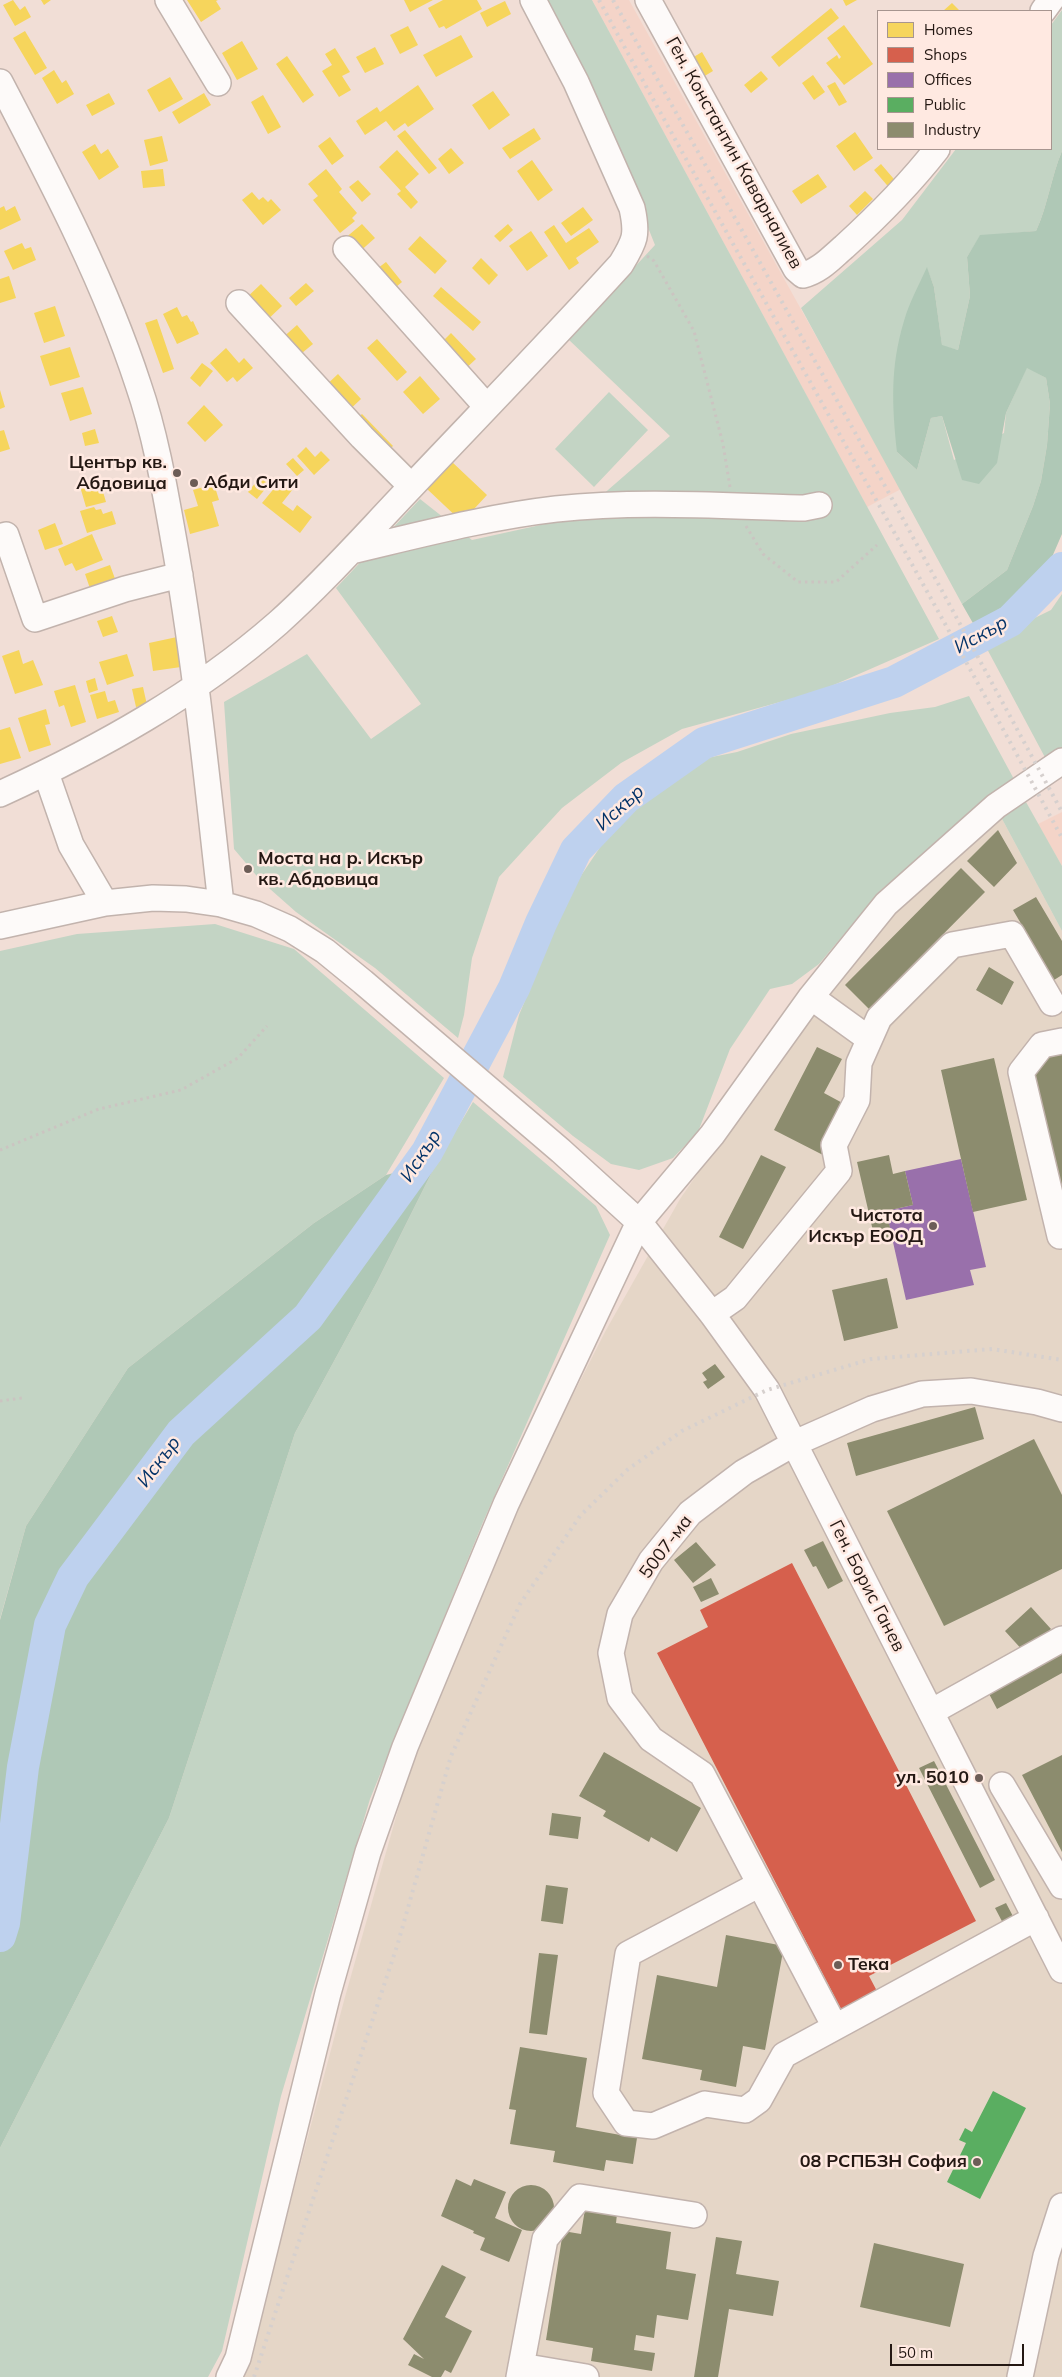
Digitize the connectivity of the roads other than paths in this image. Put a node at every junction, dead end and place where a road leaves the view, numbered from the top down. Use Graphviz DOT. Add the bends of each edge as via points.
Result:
graph roads {
  1 [pos="168,0"];
  2 [pos="533,0"];
  3 [pos="648,0"];
  4 [pos="0,82"];
  5 [pos="218,83"];
  6 [pos="937,150"];
  7 [pos="346,249"];
  8 [pos="239,303"];
  9 [pos="487,407"];
  10 [pos="411,486"];
  11 [pos="820,505"];
  12 [pos="0,536"];
  13 [pos="351,551"];
  14 [pos="180,575"];
  15 [pos="196,686"];
  16 [pos="1062,761"];
  17 [pos="46,773"];
  18 [pos="0,794"];
  19 [pos="105,903"];
  20 [pos="221,904"];
  21 [pos="0,926"];
  22 [pos="811,997"];
  23 [pos="1052,1003"];
  24 [pos="869,1039"];
  25 [pos="1062,1041"];
  26 [pos="640,1222"];
  27 [pos="1060,1236"];
  28 [pos="712,1314"];
  29 [pos="1062,1409"];
  30 [pos="795,1443"];
  31 [pos="1062,1639"];
  32 [pos="931,1712"];
  33 [pos="1002,1785"];
  34 [pos="760,1884"];
  35 [pos="1062,1886"];
  36 [pos="1036,1918"];
  37 [pos="1062,1970"];
  38 [pos="835,2027"];
  39 [pos="1062,2206"];
  40 [pos="694,2215"];
  41 [pos="520,2371"];
  42 [pos="229,2377"];
  43 [pos="586,2377"];
  44 [pos="1020,2377"];
  1 -- 5 [label="street"];
  2 -- 9 [label="street" via="576,82 632,208 637,228 632,247 615,270"];
  3 -- 6 [label="street, Ген. Константин Каварналиев" via="796,268 803,275 818,269 876,218"];
  4 -- 14 [label="street" via="86,257 138,384 154,441"];
  7 -- 9 [label="street"];
  8 -- 10 [label="street" via="362,438"];
  9 -- 10 [label="street"];
  10 -- 13 [label="street"];
  11 -- 13 [label="street" via="804,508 622,505 557,509 493,518"];
  12 -- 14 [label="street" via="6,535 35,619 125,589"];
  13 -- 15 [label="street" via="277,624"];
  14 -- 15 [label="street"];
  15 -- 17 [label="street"];
  15 -- 20 [label="street"];
  16 -- 22 [label="street" via="996,806 886,904"];
  17 -- 18 [label="street"];
  17 -- 19 [label="street" via="71,845"];
  19 -- 20 [label="street, Ген. Борис Ганев" via="153,898"];
  19 -- 21 [label="street, Ген. Борис Ганев"];
  20 -- 26 [label="street, Ген. Борис Ганев" via="290,928 325,951"];
  22 -- 24 [label="street"];
  22 -- 26 [label="street" via="712,1135"];
  23 -- 24 [label="street" via="1012,934 952,945 879,1018"];
  24 -- 28 [label="street" via="859,1063 857,1100 834,1145 839,1171 735,1298"];
  25 -- 27 [label="street" via="1042,1045 1021,1072"];
  26 -- 28 [label="street, Ген. Борис Ганев"];
  26 -- 42 [label="street" via="506,1504 405,1747 368,1852 328,1993 238,2358"];
  28 -- 30 [label="street, Ген. Борис Ганев" via="767,1390"];
  29 -- 30 [label="street, 5007-ма" via="971,1391 922,1394 872,1409"];
  30 -- 32 [label="street, Ген. Борис Ганев"];
  30 -- 34 [label="street, 5007-ма" via="744,1472 690,1513 651,1561 620,1614 611,1653 620,1698 651,1738 702,1774"];
  31 -- 32 [label="street"];
  32 -- 36 [label="street, Ген. Борис Ганев"];
  33 -- 35 [label="street"];
  34 -- 38 [label="street"];
  34 -- 38 [label="street" via="628,1954 606,2093 626,2123 653,2126 705,2104 745,2110 759,2100 784,2055"];
  36 -- 37 [label="street, Ген. Борис Ганев"];
  36 -- 38 [label="street"];
  39 -- 44 [label="street" via="1046,2256"];
  40 -- 41 [label="street" via="580,2197 545,2239"];
  41 -- 43 [label="street"];
}
